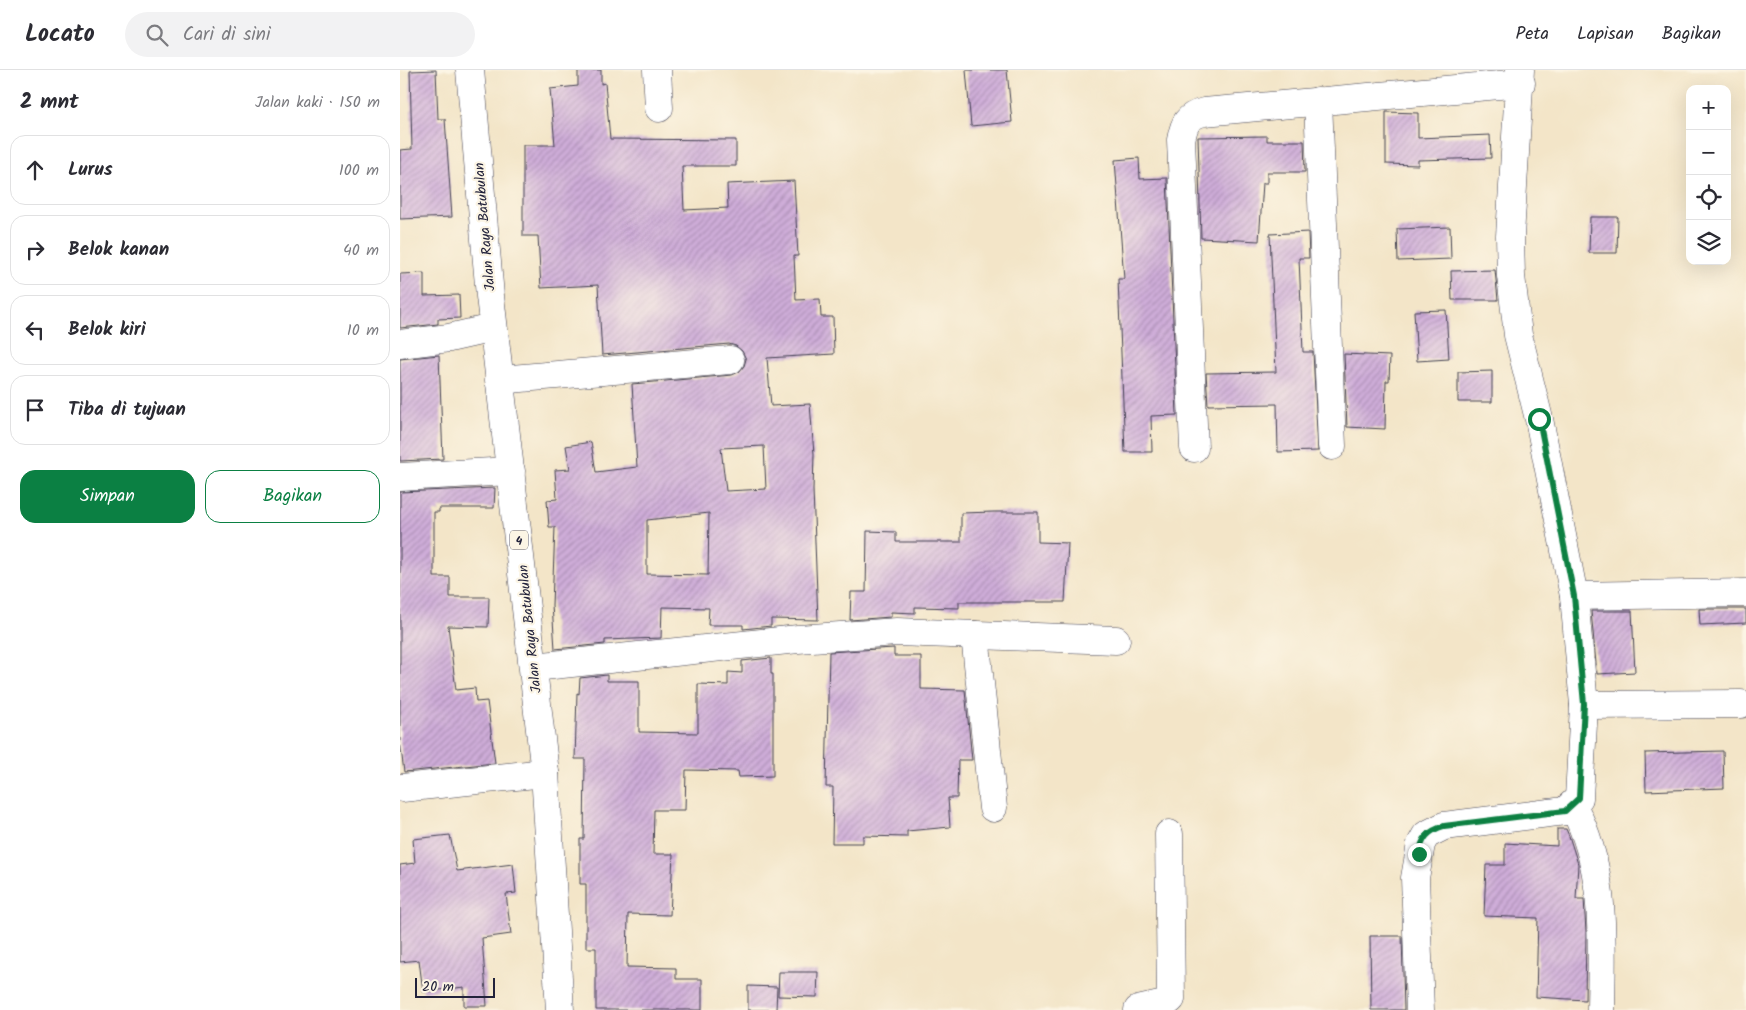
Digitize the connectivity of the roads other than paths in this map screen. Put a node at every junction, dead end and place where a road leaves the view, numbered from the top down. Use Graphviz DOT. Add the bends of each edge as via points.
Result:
graph roads {
  1 [pos="470,70"];
  2 [pos="657,70"];
  3 [pos="1520,76"];
  4 [pos="1318,102"];
  5 [pos="659,108"];
  6 [pos="493,328"];
  7 [pos="400,344"];
  8 [pos="730,360"];
  9 [pos="500,380"];
  10 [pos="1332,446"];
  11 [pos="1194,448"];
  12 [pos="511,471"];
  13 [pos="400,477"];
  14 [pos="1746,593"];
  15 [pos="1574,596"];
  16 [pos="975,635"];
  17 [pos="1116,640"];
  18 [pos="534,667"];
  19 [pos="1584,704"];
  20 [pos="1742,704"];
  21 [pos="545,773"];
  22 [pos="402,788"];
  23 [pos="1573,806"];
  24 [pos="994,808"];
  25 [pos="1169,834"];
  26 [pos="560,1010"];
  27 [pos="1138,1010"];
  28 [pos="1420,1010"];
  29 [pos="1601,1010"];
  1 -- 6 [label="main road, Jalan Raya Batubulan / 4"];
  2 -- 5 [label="main road"];
  3 -- 4 [label="main road"];
  3 -- 15 [label="main road" via="1510,236 1512,286 1518,335 1539,419"];
  4 -- 10 [label="main road"];
  4 -- 11 [label="main road" via="1204,112 1189,118 1183,128"];
  6 -- 7 [label="main road"];
  6 -- 9 [label="main road, Jalan Raya Batubulan / 4"];
  8 -- 9 [label="main road"];
  9 -- 12 [label="main road, Jalan Raya Batubulan / 4"];
  12 -- 13 [label="main road"];
  12 -- 18 [label="main road, Jalan Raya Batubulan / 4"];
  14 -- 15 [label="main road"];
  15 -- 19 [label="main road"];
  16 -- 17 [label="main road"];
  16 -- 18 [label="main road" via="897,632 808,638"];
  16 -- 24 [label="main road"];
  18 -- 21 [label="main road, Jalan Raya Batubulan / 4"];
  19 -- 20 [label="main road"];
  19 -- 23 [label="main road" via="1579,798"];
  21 -- 22 [label="main road"];
  21 -- 26 [label="main road, Jalan Raya Batubulan / 4"];
  23 -- 28 [label="main road" via="1565,811 1444,826 1426,835 1421,844 1415,878"];
  23 -- 29 [label="main road" via="1586,834 1602,908"];
  25 -- 27 [label="main road" via="1171,999 1165,1004"];
}
